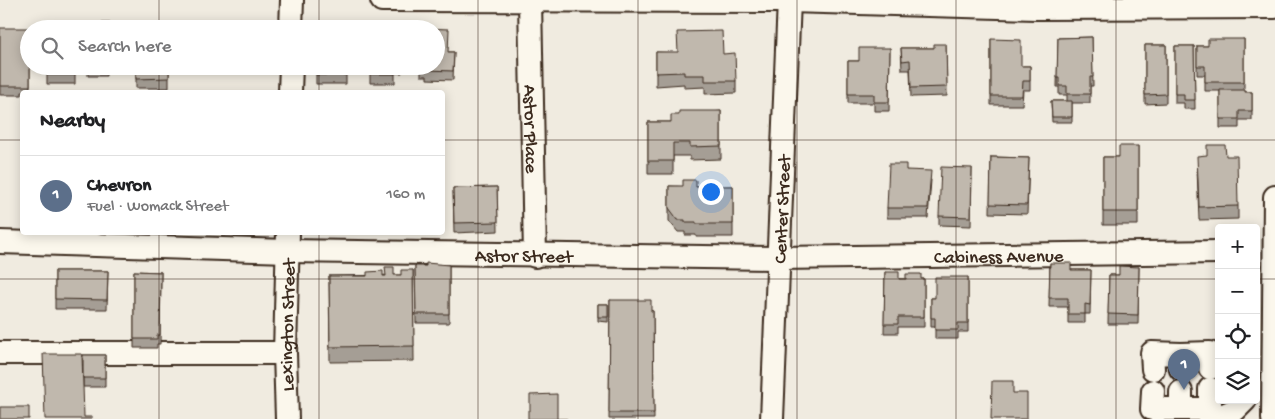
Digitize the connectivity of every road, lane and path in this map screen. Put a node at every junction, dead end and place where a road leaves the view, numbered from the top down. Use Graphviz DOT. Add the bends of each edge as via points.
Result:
graph roads {
  1 [pos="292,0"];
  2 [pos="382,0"];
  3 [pos="789,0"];
  4 [pos="530,1"];
  5 [pos="1275,7"];
  6 [pos="291,20"];
  7 [pos="291,75"];
  8 [pos="290,90"];
  9 [pos="1275,197"];
  10 [pos="0,242"];
  11 [pos="288,242"];
  12 [pos="1215,252"];
  13 [pos="1265,252"];
  14 [pos="535,256"];
  15 [pos="778,258"];
  16 [pos="0,353"];
  17 [pos="285,353"];
  18 [pos="1212,366"];
  19 [pos="1153,369"];
  20 [pos="1273,374"];
  21 [pos="1260,386"];
  22 [pos="1153,391"];
  23 [pos="1241,404"];
  24 [pos="1187,407"];
  25 [pos="287,419"];
  26 [pos="772,419"];
  27 [pos="1214,419"];
  28 [pos="1273,419"];
  1 -- 6 [label="street"];
  2 -- 4 [label="street"];
  3 -- 4 [label="street"];
  3 -- 5 [label="street" via="1036,8"];
  3 -- 15 [label="street, Center Street"];
  4 -- 14 [label="street, Astor Place"];
  7 -- 8 [label="street"];
  9 -- 13 [label="street"];
  10 -- 11 [label="street, Astor Street"];
  11 -- 14 [label="street, Astor Street"];
  11 -- 17 [label="street, Lexington Street"];
  12 -- 15 [label="street, Cabiness Avenue"];
  13 -- 20 [label="street"];
  14 -- 15 [label="street, Astor Street"];
  15 -- 26 [label="street, Center Street"];
  16 -- 17 [label="street"];
  17 -- 25 [label="street, Lexington Street"];
  18 -- 19 [label="street" via="1152,353"];
  18 -- 24 [label="street" via="1210,409"];
  20 -- 21 [label="street"];
  20 -- 28 [label="street"];
  22 -- 24 [label="street" via="1152,409"];
  23 -- 27 [label="street"];
}
